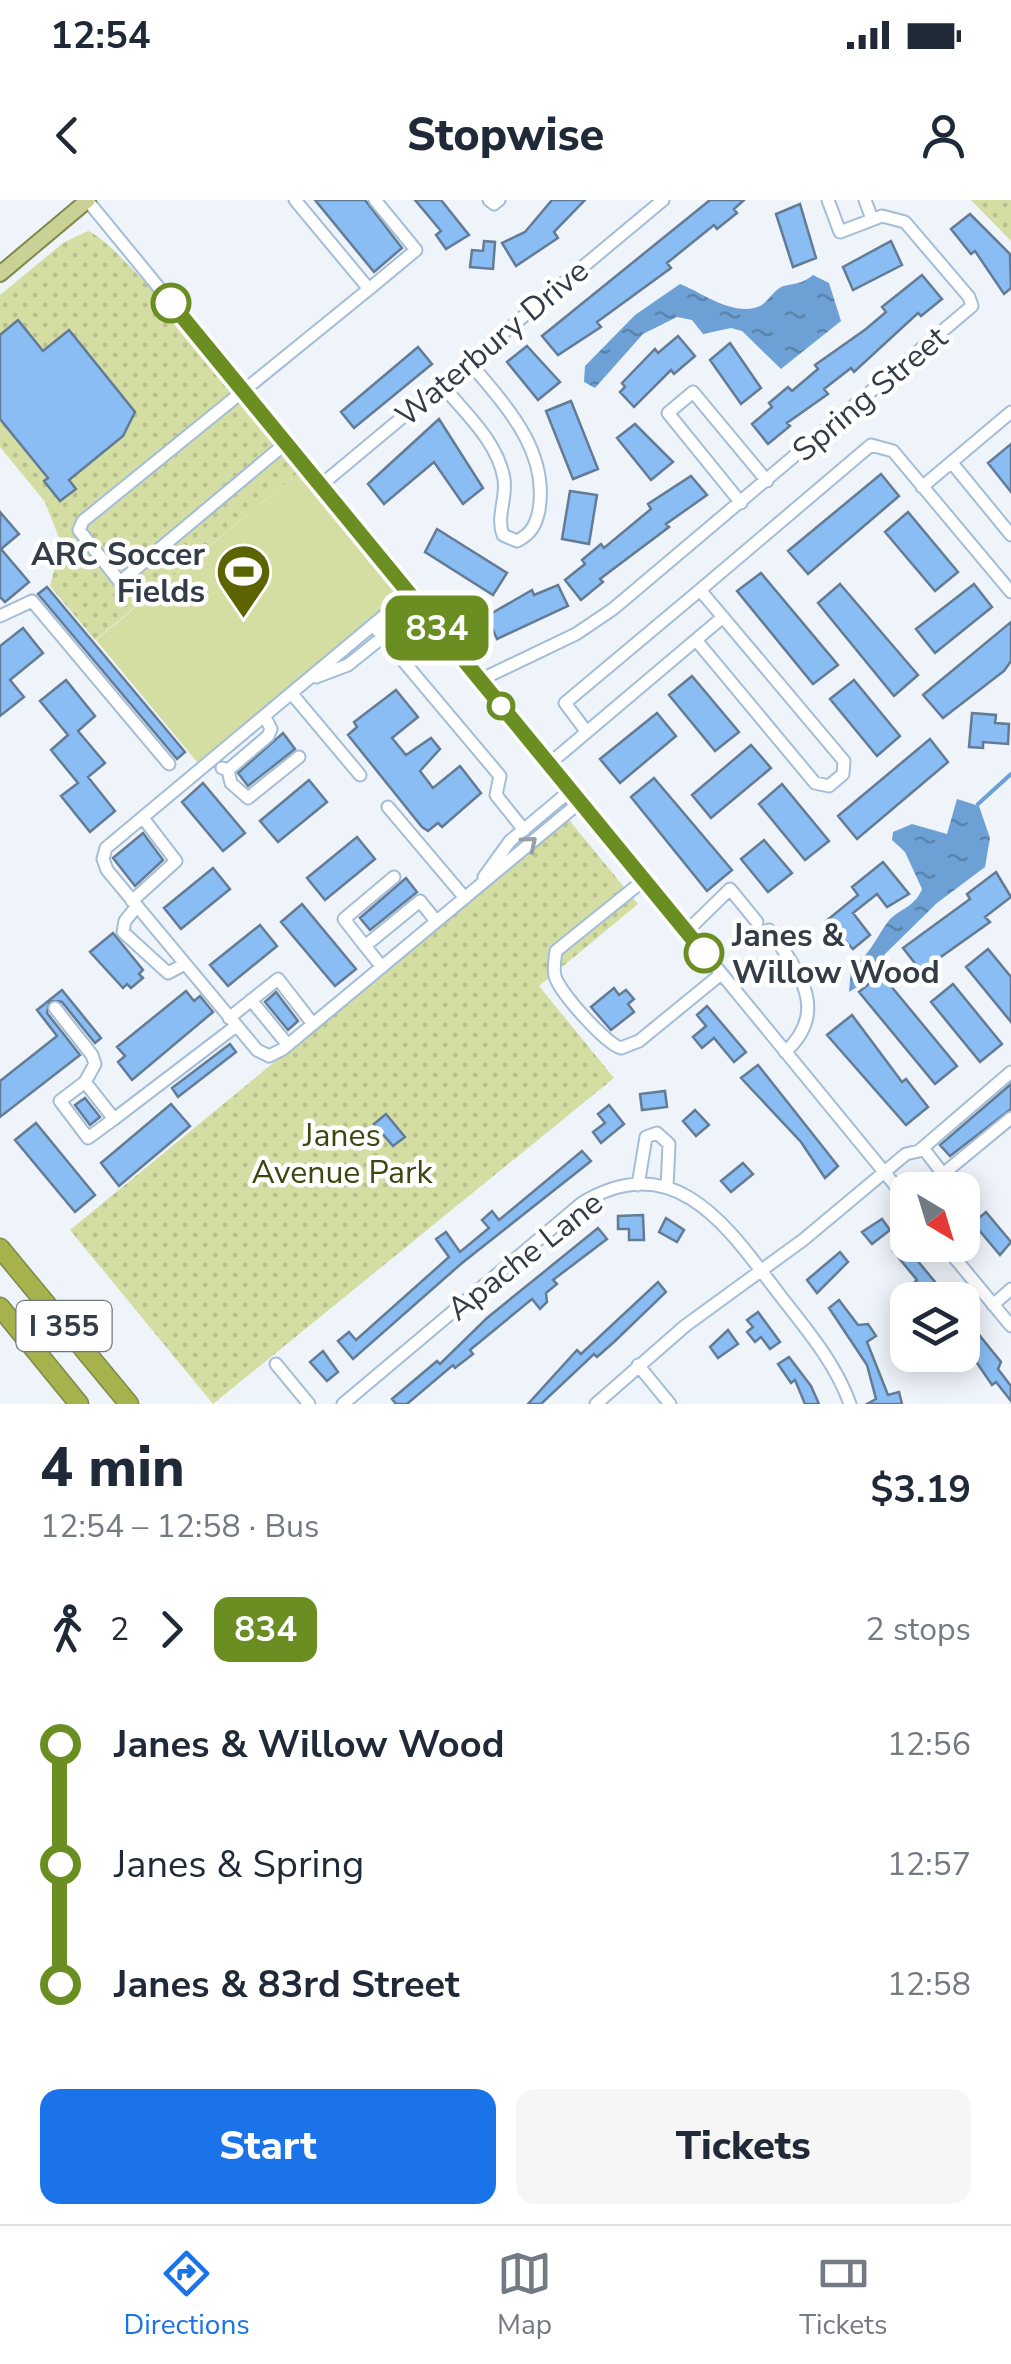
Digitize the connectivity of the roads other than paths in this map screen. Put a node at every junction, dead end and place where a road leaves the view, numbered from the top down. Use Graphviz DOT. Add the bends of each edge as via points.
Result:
graph roads {
  1 [pos="88,200"];
  2 [pos="296,200"];
  3 [pos="375,200"];
  4 [pos="490,200"];
  5 [pos="499,200"];
  6 [pos="663,200"];
  7 [pos="828,200"];
  8 [pos="865,200"];
  9 [pos="872,219"];
  10 [pos="0,274"];
  11 [pos="369,289"];
  12 [pos="470,362"];
  13 [pos="442,385"];
  14 [pos="244,392"];
  15 [pos="1011,412"];
  16 [pos="286,443"];
  17 [pos="952,463"];
  18 [pos="767,481"];
  19 [pos="320,485"];
  20 [pos="922,487"];
  21 [pos="741,502"];
  22 [pos="1011,534"];
  23 [pos="700,590"];
  24 [pos="1011,592"];
  25 [pos="410,594"];
  26 [pos="420,607"];
  27 [pos="0,616"];
  28 [pos="723,617"];
  29 [pos="373,625"];
  30 [pos="383,638"];
  31 [pos="696,640"];
  32 [pos="480,680"];
  33 [pos="308,681"];
  34 [pos="292,694"];
  35 [pos="265,717"];
  36 [pos="586,731"];
  37 [pos="299,756"];
  38 [pos="214,759"];
  39 [pos="170,764"];
  40 [pos="549,764"];
  41 [pos="228,770"];
  42 [pos="360,775"];
  43 [pos="571,790"];
  44 [pos="580,802"];
  45 [pos="388,806"];
  46 [pos="143,818"];
  47 [pos="524,830"];
  48 [pos="394,877"];
  49 [pos="644,880"];
  50 [pos="480,885"];
  51 [pos="465,898"];
  52 [pos="135,904"];
  53 [pos="436,922"];
  54 [pos="757,922"];
  55 [pos="769,930"];
  56 [pos="686,932"];
  57 [pos="366,946"];
  58 [pos="184,964"];
  59 [pos="382,966"];
  60 [pos="721,974"];
  61 [pos="251,1000"];
  62 [pos="55,1008"];
  63 [pos="232,1022"];
  64 [pos="314,1024"];
  65 [pos="288,1045"];
  66 [pos="785,1052"];
  67 [pos="1011,1072"];
  68 [pos="84,1082"];
  69 [pos="1011,1118"];
  70 [pos="114,1119"];
  71 [pos="923,1148"];
  72 [pos="884,1172"];
  73 [pos="942,1172"];
  74 [pos="946,1172"];
  75 [pos="890,1179"];
  76 [pos="638,1185"];
  77 [pos="667,1188"];
  78 [pos="0,1248"];
  79 [pos="958,1262"];
  80 [pos="761,1271"];
  81 [pos="1011,1289"];
  82 [pos="993,1305"];
  83 [pos="0,1307"];
  84 [pos="1011,1326"];
  85 [pos="276,1364"];
  86 [pos="638,1366"];
  87 [pos="79,1404"];
  88 [pos="128,1404"];
  89 [pos="310,1404"];
  90 [pos="343,1404"];
  91 [pos="596,1404"];
  92 [pos="670,1404"];
  93 [pos="850,1404"];
  1 -- 10 [label="main road"];
  1 -- 14 [label="street"];
  2 -- 11 [label="street"];
  3 -- 11 [label="street" via="416,250"];
  4 -- 5 [label="street"];
  6 -- 12 [label="street, Waterbury Drive"];
  7 -- 9 [label="street" via="840,232"];
  8 -- 9 [label="street"];
  9 -- 18 [label="street, Spring Street" via="905,222 972,306"];
  11 -- 14 [label="street"];
  12 -- 13 [label="street, Waterbury Drive"];
  12 -- 13 [label="street" via="521,426 538,472 540,500 526,536 508,539 500,528 500,464"];
  13 -- 19 [label="street, Waterbury Drive"];
  14 -- 16 [label="street"];
  14 -- 16 [label="street" via="82,521 84,540 120,582"];
  15 -- 17 [label="street"];
  16 -- 19 [label="street"];
  17 -- 20 [label="street"];
  17 -- 22 [label="street"];
  18 -- 21 [label="street, Spring Street"];
  18 -- 21 [label="street, Spring Street" via="694,392 668,413"];
  19 -- 25 [label="street"];
  20 -- 23 [label="street" via="884,445 871,445"];
  20 -- 24 [label="street"];
  21 -- 32 [label="street, Spring Street" via="597,621"];
  23 -- 28 [label="street"];
  23 -- 36 [label="street" via="564,703"];
  25 -- 26 [label="street"];
  25 -- 29 [label="street"];
  26 -- 30 [label="street"];
  26 -- 32 [label="street"];
  27 -- 39 [label="street" via="32,600"];
  28 -- 31 [label="street"];
  28 -- 31 [label="street" via="844,761 845,771 829,786 810,778"];
  29 -- 30 [label="street"];
  29 -- 33 [label="street"];
  30 -- 33 [label="street" via="341,670"];
  30 -- 47 [label="street" via="500,776 496,795"];
  31 -- 36 [label="street"];
  32 -- 40 [label="street"];
  33 -- 34 [label="street"];
  34 -- 35 [label="street"];
  34 -- 42 [label="street"];
  35 -- 38 [label="street"];
  35 -- 41 [label="street" via="268,736"];
  36 -- 40 [label="street"];
  37 -- 41 [label="street" via="248,798 230,783"];
  38 -- 41 [label="street"];
  38 -- 46 [label="street"];
  40 -- 43 [label="street"];
  43 -- 44 [label="street"];
  43 -- 47 [label="street"];
  44 -- 49 [label="street"];
  50 -- 44 [label="street, one-way"];
  45 -- 51 [label="street"];
  46 -- 52 [label="street" via="176,861"];
  46 -- 52 [label="street" via="103,854 106,870"];
  47 -- 50 [label="street" via="493,860"];
  48 -- 57 [label="street" via="344,919"];
  49 -- 56 [label="street"];
  49 -- 60 [label="street" via="556,952 560,986 608,1042 621,1048 640,1041"];
  50 -- 51 [label="street"];
  51 -- 53 [label="street"];
  52 -- 58 [label="street"];
  52 -- 58 [label="street" via="124,932 168,972"];
  53 -- 57 [label="street" via="420,901"];
  53 -- 59 [label="street"];
  54 -- 56 [label="street" via="730,889"];
  55 -- 66 [label="street" via="795,968 809,1010 806,1030"];
  56 -- 60 [label="street"];
  57 -- 59 [label="street"];
  58 -- 63 [label="street"];
  59 -- 64 [label="street"];
  60 -- 66 [label="street"];
  61 -- 63 [label="street"];
  61 -- 64 [label="street" via="278,979"];
  61 -- 65 [label="street"];
  62 -- 68 [label="street" via="92,1055 95,1064"];
  63 -- 65 [label="street" via="262,1054"];
  63 -- 70 [label="street"];
  64 -- 65 [label="street"];
  66 -- 72 [label="street"];
  67 -- 71 [label="street"];
  68 -- 70 [label="street"];
  68 -- 70 [label="street" via="60,1101 88,1138"];
  69 -- 74 [label="street"];
  71 -- 72 [label="street"];
  71 -- 73 [label="street"];
  72 -- 75 [label="street"];
  72 -- 80 [label="street"];
  76 -- 77 [label="street, Apache Lane"];
  76 -- 77 [label="street" via="641,1149 646,1137 658,1133 669,1144"];
  76 -- 90 [label="street, Apache Lane" via="582,1202"];
  77 -- 80 [label="street, Apache Lane" via="714,1213"];
  78 -- 88 [label="highway, I 355"];
  79 -- 82 [label="street"];
  80 -- 86 [label="street"];
  80 -- 93 [label="street, Apache Lane" via="825,1354"];
  81 -- 82 [label="street"];
  82 -- 84 [label="street"];
  83 -- 87 [label="highway, I 355"];
  85 -- 89 [label="street"];
  86 -- 91 [label="street"];
  86 -- 92 [label="street"];
}
